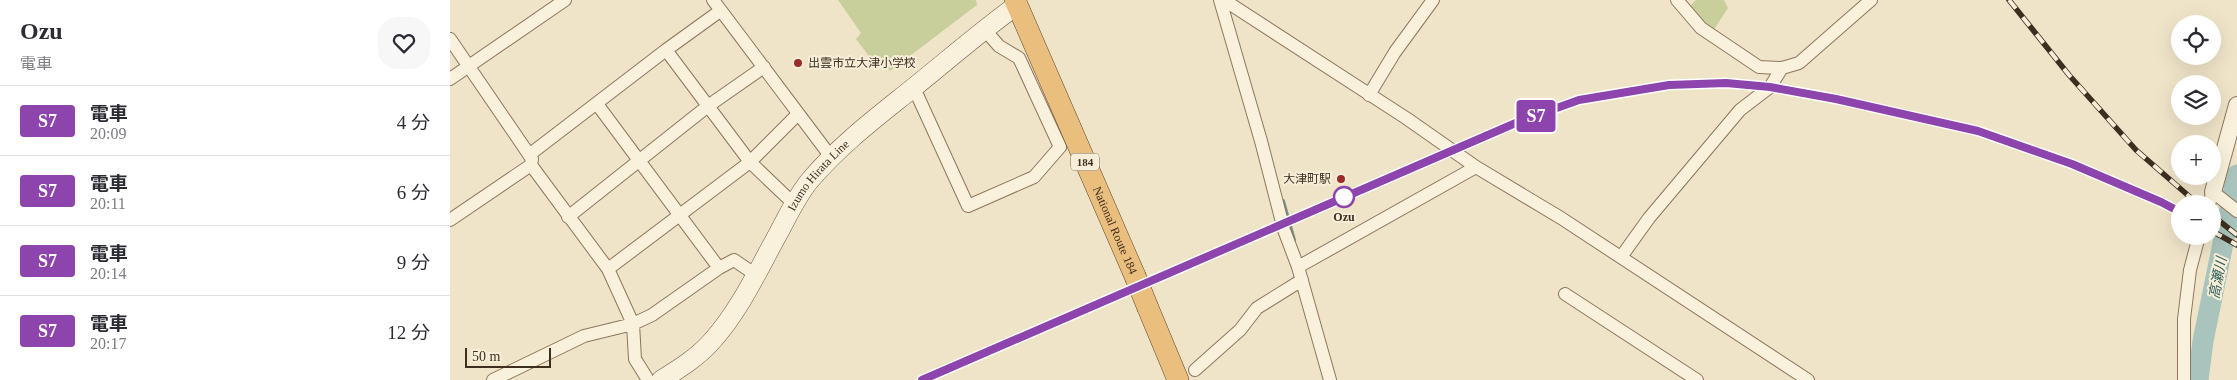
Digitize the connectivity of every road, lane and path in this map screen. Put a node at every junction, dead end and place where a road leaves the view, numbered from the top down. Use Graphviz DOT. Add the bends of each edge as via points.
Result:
graph roads {
  1 [pos="565,0"];
  2 [pos="1220,0"];
  3 [pos="1224,0"];
  4 [pos="1433,0"];
  5 [pos="1676,0"];
  6 [pos="1871,0"];
  7 [pos="1018,2"];
  8 [pos="717,5"];
  9 [pos="984,29"];
  10 [pos="450,39"];
  11 [pos="666,50"];
  12 [pos="468,66"];
  13 [pos="764,67"];
  14 [pos="1782,68"];
  15 [pos="450,79"];
  16 [pos="914,88"];
  17 [pos="1369,95"];
  18 [pos="597,104"];
  19 [pos="2237,105"];
  20 [pos="708,106"];
  21 [pos="798,114"];
  22 [pos="831,158"];
  23 [pos="530,160"];
  24 [pos="638,162"];
  25 [pos="750,162"];
  26 [pos="1476,167"];
  27 [pos="2212,195"];
  28 [pos="2221,203"];
  29 [pos="794,204"];
  30 [pos="2237,211"];
  31 [pos="678,216"];
  32 [pos="568,217"];
  33 [pos="450,220"];
  34 [pos="2197,245"];
  35 [pos="1621,257"];
  36 [pos="1298,267"];
  37 [pos="719,268"];
  38 [pos="608,269"];
  39 [pos="756,275"];
  40 [pos="1302,280"];
  41 [pos="1564,294"];
  42 [pos="633,324"];
  43 [pos="1187,375"];
  44 [pos="494,380"];
  45 [pos="648,380"];
  46 [pos="661,380"];
  47 [pos="1330,380"];
  48 [pos="1698,380"];
  49 [pos="1808,380"];
  50 [pos="2184,380"];
  1 -- 12 [label="street"];
  2 -- 36 [label="street" via="1284,230"];
  3 -- 17 [label="street"];
  4 -- 17 [label="street"];
  5 -- 14 [label="street" via="1701,28 1759,67"];
  6 -- 14 [label="street" via="1799,63"];
  7 -- 9 [label="main road, Izumo Hirata Line"];
  7 -- 43 [label="highway, National Route 184 / 184, bridge" via="1148,308"];
  8 -- 11 [label="street"];
  8 -- 13 [label="street"];
  9 -- 16 [label="main road, Izumo Hirata Line"];
  9 -- 16 [label="street" via="999,46 1019,58 1060,147 1034,177 968,206"];
  10 -- 12 [label="street"];
  11 -- 18 [label="street"];
  11 -- 20 [label="street"];
  12 -- 15 [label="street"];
  12 -- 23 [label="street"];
  13 -- 20 [label="street"];
  13 -- 21 [label="street"];
  14 -- 35 [label="street" via="1770,87 1740,110 1649,218"];
  16 -- 22 [label="main road, Izumo Hirata Line" via="862,128"];
  17 -- 26 [label="street"];
  18 -- 23 [label="street"];
  18 -- 24 [label="street"];
  19 -- 27 [label="street"];
  20 -- 24 [label="street"];
  20 -- 25 [label="street"];
  21 -- 22 [label="street"];
  21 -- 25 [label="street"];
  22 -- 29 [label="main road, Izumo Hirata Line"];
  23 -- 32 [label="street"];
  23 -- 33 [label="street"];
  24 -- 31 [label="street"];
  24 -- 32 [label="street"];
  25 -- 29 [label="street"];
  25 -- 31 [label="street"];
  26 -- 35 [label="street"];
  26 -- 36 [label="street"];
  28 -- 30 [label="street"];
  29 -- 39 [label="main road, Izumo Hirata Line"];
  31 -- 37 [label="street"];
  31 -- 38 [label="street"];
  32 -- 38 [label="street"];
  34 -- 50 [label="street" via="2184,319"];
  35 -- 49 [label="street"];
  36 -- 40 [label="street"];
  37 -- 39 [label="street" via="734,260"];
  37 -- 42 [label="street" via="652,315"];
  38 -- 42 [label="street"];
  39 -- 46 [label="main road, Izumo Hirata Line" via="712,341 694,358"];
  40 -- 43 [label="street" via="1257,308 1240,330"];
  40 -- 47 [label="street"];
  41 -- 48 [label="street"];
  42 -- 44 [label="street" via="584,336"];
  42 -- 45 [label="street" via="635,359"];
}
